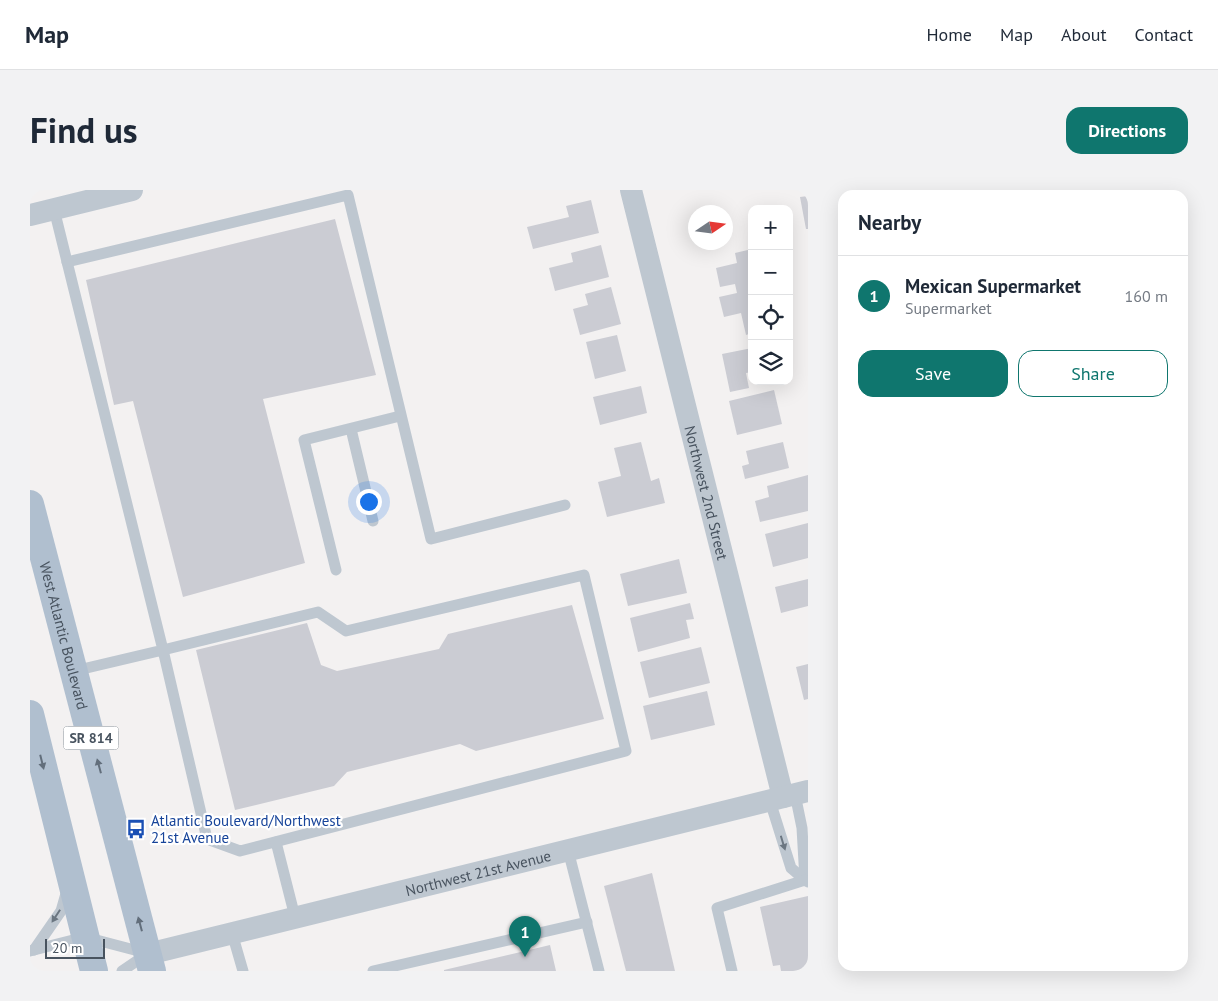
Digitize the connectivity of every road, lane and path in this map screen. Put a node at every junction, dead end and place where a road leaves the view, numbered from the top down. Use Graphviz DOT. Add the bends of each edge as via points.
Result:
graph roads {
  1 [pos="132,190"];
  2 [pos="631,190"];
  3 [pos="347,192"];
  4 [pos="96,194"];
  5 [pos="54,209"];
  6 [pos="30,215"];
  7 [pos="67,262"];
  8 [pos="400,416"];
  9 [pos="350,429"];
  10 [pos="30,504"];
  11 [pos="565,505"];
  12 [pos="373,521"];
  13 [pos="336,570"];
  14 [pos="163,650"];
  15 [pos="74,671"];
  16 [pos="30,714"];
  17 [pos="789,796"];
  18 [pos="276,842"];
  19 [pos="568,850"];
  20 [pos="71,879"];
  21 [pos="806,881"];
  22 [pos="296,917"];
  23 [pos="587,922"];
  24 [pos="232,933"];
  25 [pos="85,937"];
  26 [pos="32,950"];
  27 [pos="150,962"];
  28 [pos="417,967"];
  29 [pos="94,971"];
  30 [pos="122,971"];
  31 [pos="243,971"];
  32 [pos="373,971"];
  33 [pos="599,971"];
  34 [pos="732,971"];
  1 -- 4 [label="street"];
  2 -- 17 [label="street, Northwest 2nd Street"];
  3 -- 7 [label="lane"];
  3 -- 8 [label="lane"];
  4 -- 5 [label="street"];
  5 -- 6 [label="street"];
  5 -- 7 [label="lane"];
  7 -- 14 [label="lane"];
  8 -- 9 [label="lane"];
  8 -- 11 [label="lane" via="431,539"];
  9 -- 12 [label="lane"];
  9 -- 13 [label="lane" via="304,440"];
  10 -- 15 [label="main road, West Atlantic Boulevard / SR 814"];
  14 -- 15 [label="lane"];
  14 -- 18 [label="lane" via="207,839 240,851"];
  14 -- 18 [label="lane" via="318,612 346,631 584,575 626,751"];
  27 -- 15 [label="main road, West Atlantic Boulevard / SR 814, one-way"];
  16 -- 20 [label="main road, one-way"];
  17 -- 19 [label="street, Northwest 21st Avenue"];
  17 -- 21 [label="lane" via="802,828"];
  17 -- 21 [label="lane, one-way" via="791,868"];
  18 -- 22 [label="lane"];
  19 -- 22 [label="street, Northwest 21st Avenue"];
  19 -- 23 [label="lane"];
  20 -- 25 [label="main road"];
  20 -- 26 [label="lane, one-way" via="61,910"];
  21 -- 34 [label="lane" via="717,908"];
  22 -- 24 [label="street, Northwest 21st Avenue"];
  23 -- 28 [label="lane"];
  23 -- 33 [label="lane"];
  24 -- 27 [label="street, Northwest 21st Avenue"];
  24 -- 31 [label="lane"];
  25 -- 26 [label="lane"];
  25 -- 27 [label="lane"];
  25 -- 29 [label="main road"];
  27 -- 30 [label="lane"];
  28 -- 32 [label="lane"];
}
